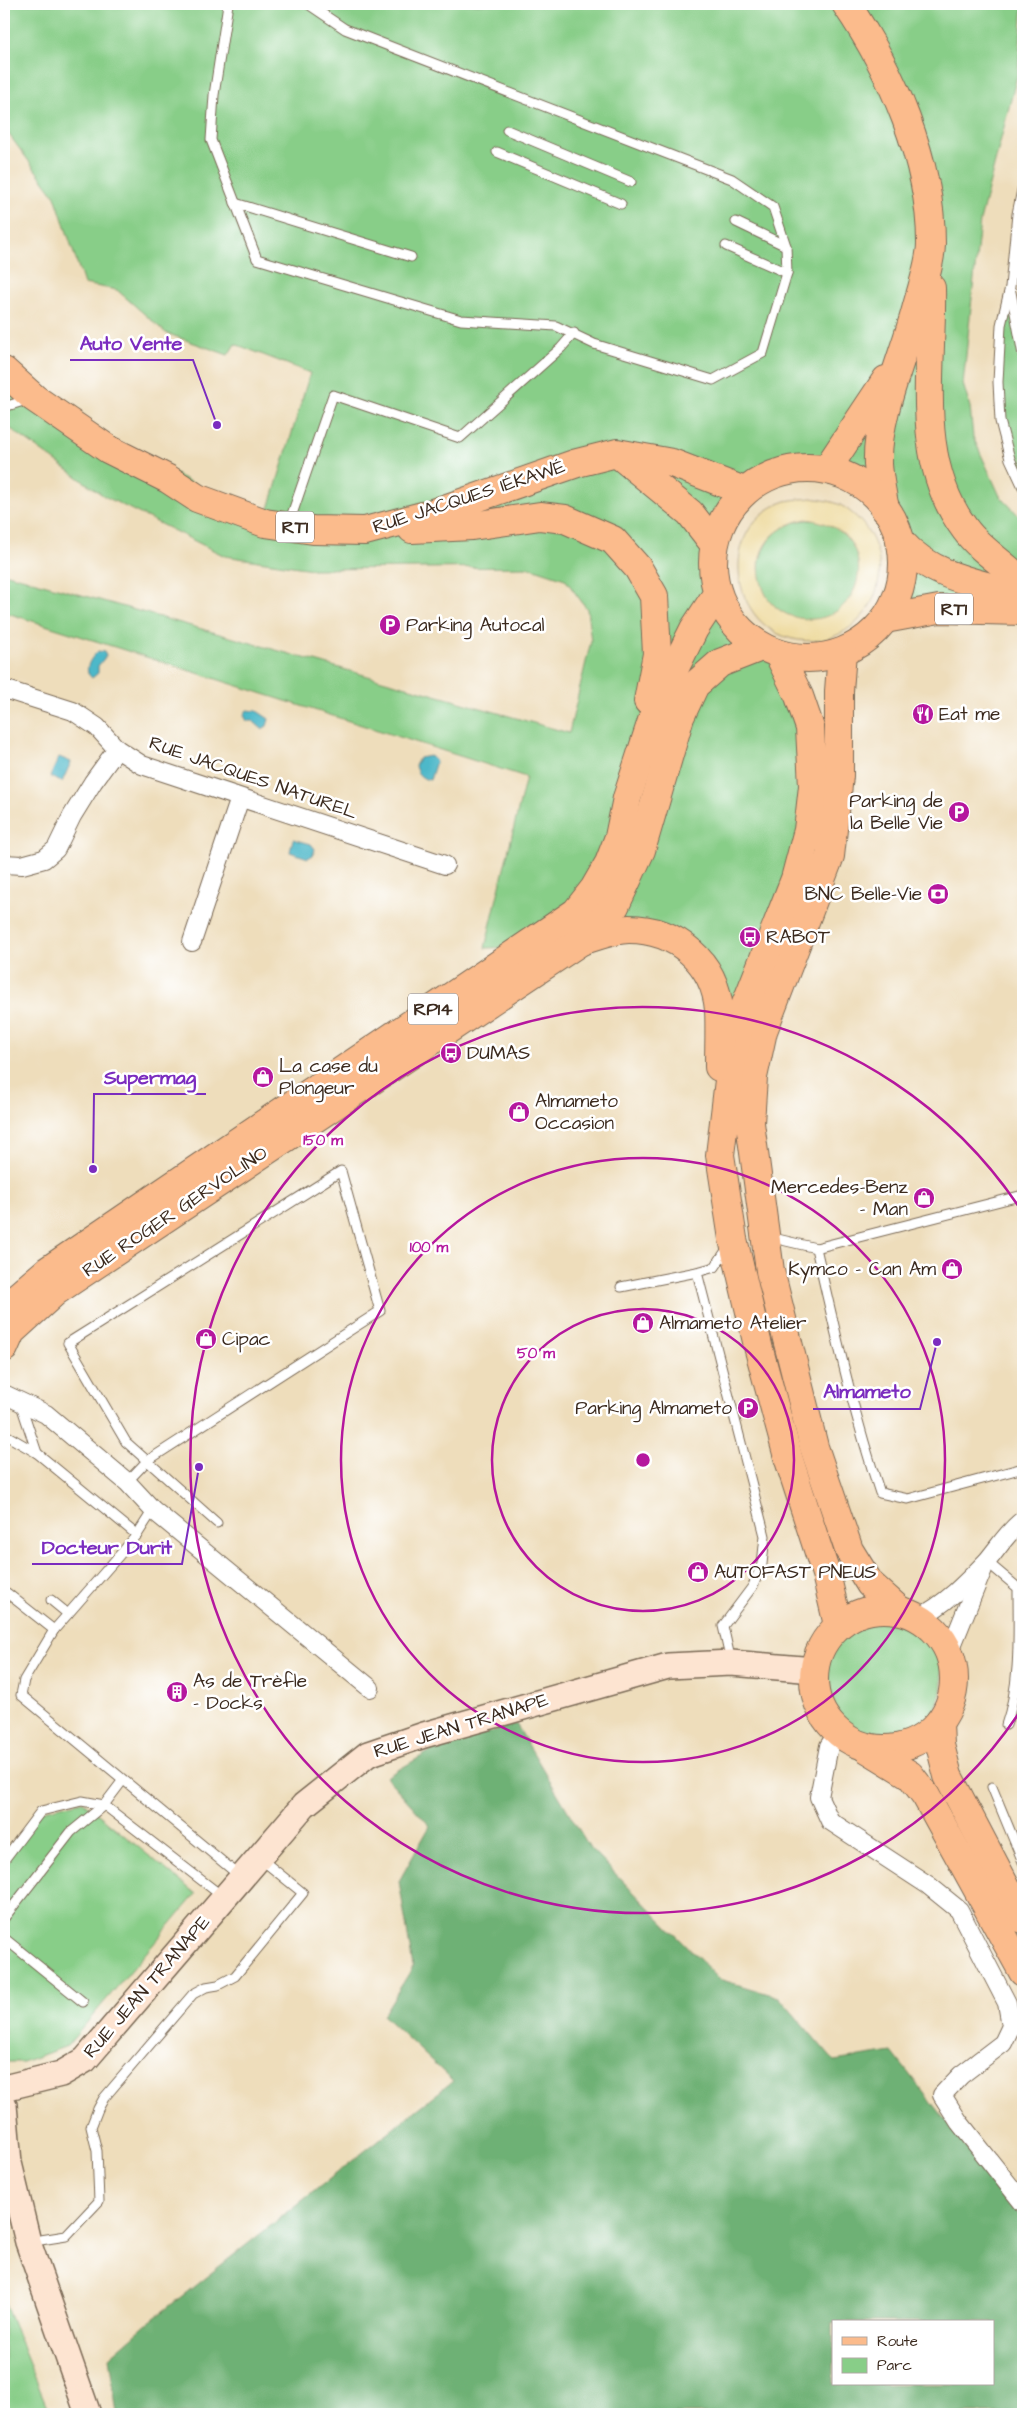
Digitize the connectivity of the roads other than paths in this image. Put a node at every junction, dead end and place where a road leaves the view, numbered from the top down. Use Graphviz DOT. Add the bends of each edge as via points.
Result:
graph roads {
  1 [pos="228,4"];
  2 [pos="308,4"];
  3 [pos="846,4"];
  4 [pos="506,130"];
  5 [pos="497,152"];
  6 [pos="631,182"];
  7 [pos="1023,185"];
  8 [pos="235,202"];
  9 [pos="621,204"];
  10 [pos="1021,205"];
  11 [pos="736,222"];
  12 [pos="1023,244"];
  13 [pos="931,245"];
  14 [pos="1013,245"];
  15 [pos="726,246"];
  16 [pos="786,246"];
  17 [pos="411,257"];
  18 [pos="787,273"];
  19 [pos="1010,286"];
  20 [pos="574,333"];
  21 [pos="1023,355"];
  22 [pos="901,358"];
  23 [pos="4,371"];
  24 [pos="34,398"];
  25 [pos="4,408"];
  26 [pos="617,454"];
  27 [pos="827,469"];
  28 [pos="1023,487"];
  29 [pos="744,491"];
  30 [pos="885,509"];
  31 [pos="288,526"];
  32 [pos="365,531"];
  33 [pos="900,541"];
  34 [pos="714,544"];
  35 [pos="1018,573"];
  36 [pos="717,594"];
  37 [pos="1023,595"];
  38 [pos="1023,611"];
  39 [pos="885,619"];
  40 [pos="771,652"];
  41 [pos="842,653"];
  42 [pos="4,689"];
  43 [pos="117,750"];
  44 [pos="240,798"];
  45 [pos="627,798"];
  46 [pos="4,864"];
  47 [pos="445,865"];
  48 [pos="581,941"];
  49 [pos="192,942"];
  50 [pos="720,1155"];
  51 [pos="1023,1195"];
  52 [pos="765,1236"];
  53 [pos="733,1240"];
  54 [pos="816,1248"];
  55 [pos="698,1272"];
  56 [pos="621,1287"];
  57 [pos="4,1308"];
  58 [pos="4,1348"];
  59 [pos="4,1394"];
  60 [pos="20,1402"];
  61 [pos="4,1434"];
  62 [pos="37,1452"];
  63 [pos="147,1460"];
  64 [pos="1023,1468"];
  65 [pos="126,1482"];
  66 [pos="153,1510"];
  67 [pos="1023,1520"];
  68 [pos="217,1523"];
  69 [pos="137,1535"];
  70 [pos="986,1561"];
  71 [pos="7,1593"];
  72 [pos="51,1600"];
  73 [pos="68,1614"];
  74 [pos="909,1614"];
  75 [pos="838,1625"];
  76 [pos="54,1630"];
  77 [pos="949,1653"];
  78 [pos="731,1663"];
  79 [pos="814,1670"];
  80 [pos="370,1688"];
  81 [pos="939,1723"];
  82 [pos="1006,1725"];
  83 [pos="838,1733"];
  84 [pos="865,1747"];
  85 [pos="123,1780"];
  86 [pos="992,1787"];
  87 [pos="104,1805"];
  88 [pos="259,1858"];
  89 [pos="4,1860"];
  90 [pos="1023,1862"];
  91 [pos="241,1878"];
  92 [pos="218,1893"];
  93 [pos="4,1918"];
  94 [pos="1023,1919"];
  95 [pos="4,1938"];
  96 [pos="1023,1972"];
  97 [pos="82,2002"];
  98 [pos="4,2088"];
  99 [pos="4,2105"];
  100 [pos="1023,2203"];
  101 [pos="28,2242"];
  102 [pos="88,2414"];
  1 -- 8 [label="lane" via="214,95 211,140"];
  2 -- 16 [label="lane" via="345,29 732,179 773,207"];
  3 -- 13 [label="main road" via="888,74 903,112 928,191"];
  4 -- 6 [label="lane"];
  5 -- 9 [label="lane"];
  7 -- 10 [label="lane"];
  8 -- 17 [label="lane"];
  8 -- 20 [label="lane" via="257,259 461,320 556,326"];
  10 -- 14 [label="lane"];
  11 -- 16 [label="lane"];
  12 -- 14 [label="lane"];
  13 -- 22 [label="main road"];
  13 -- 35 [label="main road" via="930,437 940,482 966,530"];
  14 -- 19 [label="lane"];
  15 -- 18 [label="lane"];
  16 -- 18 [label="lane"];
  18 -- 20 [label="lane" via="763,353 712,380 594,344"];
  19 -- 21 [label="lane"];
  19 -- 28 [label="lane" via="1001,325 1000,420 1010,458"];
  20 -- 31 [label="lane" via="460,438 333,395"];
  22 -- 27 [label="main road"];
  22 -- 30 [label="main road" via="883,420 878,462"];
  23 -- 24 [label="main road, RUE JACQUES IÉKAWÉ / RT1"];
  24 -- 25 [label="lane"];
  24 -- 31 [label="main road, RUE JACQUES IÉKAWÉ / RT1" via="108,449 168,478 198,498 265,522"];
  26 -- 29 [label="main road, RUE JACQUES IÉKAWÉ / RT1" via="672,463"];
  26 -- 32 [label="main road, RUE JACQUES IÉKAWÉ / RT1" via="577,463 430,514"];
  26 -- 34 [label="main road" via="690,513"];
  27 -- 29 [label="main road" via="783,470"];
  27 -- 30 [label="main road" via="848,476 875,495"];
  29 -- 34 [label="main road" via="725,514"];
  30 -- 33 [label="main road" via="892,518"];
  31 -- 32 [label="main road, RUE JACQUES IÉKAWÉ / RT1"];
  32 -- 45 [label="main road" via="472,526 540,516 565,519 612,540 638,568 654,596 657,644"];
  33 -- 37 [label="main road, RT1" via="912,554 938,571"];
  33 -- 39 [label="main road" via="903,560 899,593"];
  34 -- 36 [label="main road" via="712,565"];
  36 -- 40 [label="main road" via="734,625"];
  36 -- 45 [label="main road, RUE ROGER GERVOLINO / RP14" via="694,629 658,702"];
  38 -- 39 [label="main road, RT1" via="939,609"];
  39 -- 41 [label="main road" via="867,637"];
  40 -- 41 [label="main road" via="807,660"];
  40 -- 48 [label="main road, RUE ROGER GERVOLINO / RP14" via="720,662 695,685 680,717 641,850 615,906"];
  40 -- 50 [label="main road" via="799,696 810,728 813,786 808,830 795,880 742,1014 730,1072"];
  41 -- 52 [label="main road" via="839,776 830,856 762,1031 753,1077 750,1123"];
  42 -- 43 [label="street, RUE JACQUES NATUREL" via="72,711 97,727"];
  43 -- 44 [label="street, RUE JACQUES NATUREL" via="142,765"];
  43 -- 46 [label="street" via="88,791 56,849 44,859 22,865"];
  44 -- 47 [label="street, RUE JACQUES NATUREL"];
  44 -- 49 [label="street"];
  45 -- 57 [label="main road, RUE ROGER GERVOLINO / RP14" via="609,863 576,912 56,1266"];
  48 -- 50 [label="main road" via="627,928 657,932 680,942 697,957 711,977 718,1008"];
  48 -- 58 [label="main road, RUE ROGER GERVOLINO / RP14" via="56,1291 11,1332"];
  50 -- 53 [label="main road"];
  51 -- 54 [label="lane"];
  52 -- 54 [label="lane"];
  52 -- 74 [label="main road" via="776,1299 814,1447 849,1550 870,1584"];
  53 -- 55 [label="lane" via="715,1266"];
  53 -- 75 [label="main road" via="788,1457 826,1574"];
  54 -- 64 [label="lane" via="838,1344 880,1493 908,1499"];
  55 -- 56 [label="lane"];
  55 -- 78 [label="lane" via="765,1536 762,1564 753,1586 723,1626"];
  59 -- 60 [label="street"];
  60 -- 62 [label="lane"];
  60 -- 65 [label="street" via="46,1414"];
  61 -- 62 [label="lane"];
  62 -- 69 [label="lane"];
  63 -- 63 [label="lane" via="126,1442 68,1343 341,1171 380,1310"];
  63 -- 65 [label="lane"];
  63 -- 68 [label="lane"];
  65 -- 66 [label="street"];
  66 -- 69 [label="lane"];
  66 -- 80 [label="street"];
  67 -- 70 [label="street"];
  69 -- 73 [label="lane"];
  70 -- 74 [label="street" via="932,1611"];
  70 -- 77 [label="street"];
  70 -- 82 [label="lane" via="1018,1588 1018,1654 1012,1709"];
  71 -- 76 [label="lane"];
  72 -- 73 [label="lane"];
  73 -- 76 [label="lane"];
  74 -- 75 [label="main road" via="878,1609"];
  74 -- 77 [label="main road" via="936,1633"];
  75 -- 79 [label="main road" via="818,1653"];
  76 -- 85 [label="lane" via="24,1680 21,1695"];
  77 -- 81 [label="main road" via="954,1671 953,1690"];
  78 -- 79 [label="main road, RUE JEAN TRANAPE"];
  78 -- 88 [label="main road, RUE JEAN TRANAPE" via="668,1666 424,1734 368,1754 304,1805"];
  79 -- 83 [label="main road" via="814,1690 820,1708"];
  81 -- 84 [label="main road" via="924,1737 906,1746 886,1750"];
  81 -- 94 [label="main road" via="940,1745 948,1776"];
  83 -- 84 [label="main road"];
  83 -- 100 [label="street" via="828,1746 819,1797 830,1821 928,1885 959,1910 1007,2003 1011,2026 1003,2043 961,2075 942,2095 958,2122"];
  84 -- 96 [label="main road" via="910,1775 926,1796"];
  85 -- 87 [label="lane"];
  85 -- 91 [label="lane"];
  86 -- 90 [label="lane"];
  87 -- 89 [label="lane" via="82,1802 41,1811"];
  87 -- 92 [label="lane"];
  87 -- 93 [label="lane" via="71,1832"];
  88 -- 91 [label="main road, RUE JEAN TRANAPE"];
  88 -- 101 [label="lane" via="303,1893 235,1976 193,1994 104,2098 91,2126 97,2151 99,2201 66,2236"];
  91 -- 98 [label="main road, RUE JEAN TRANAPE" via="85,2060 61,2074"];
  95 -- 97 [label="lane"];
  99 -- 101 [label="main road" via="9,2163"];
  101 -- 102 [label="main road"];
}
